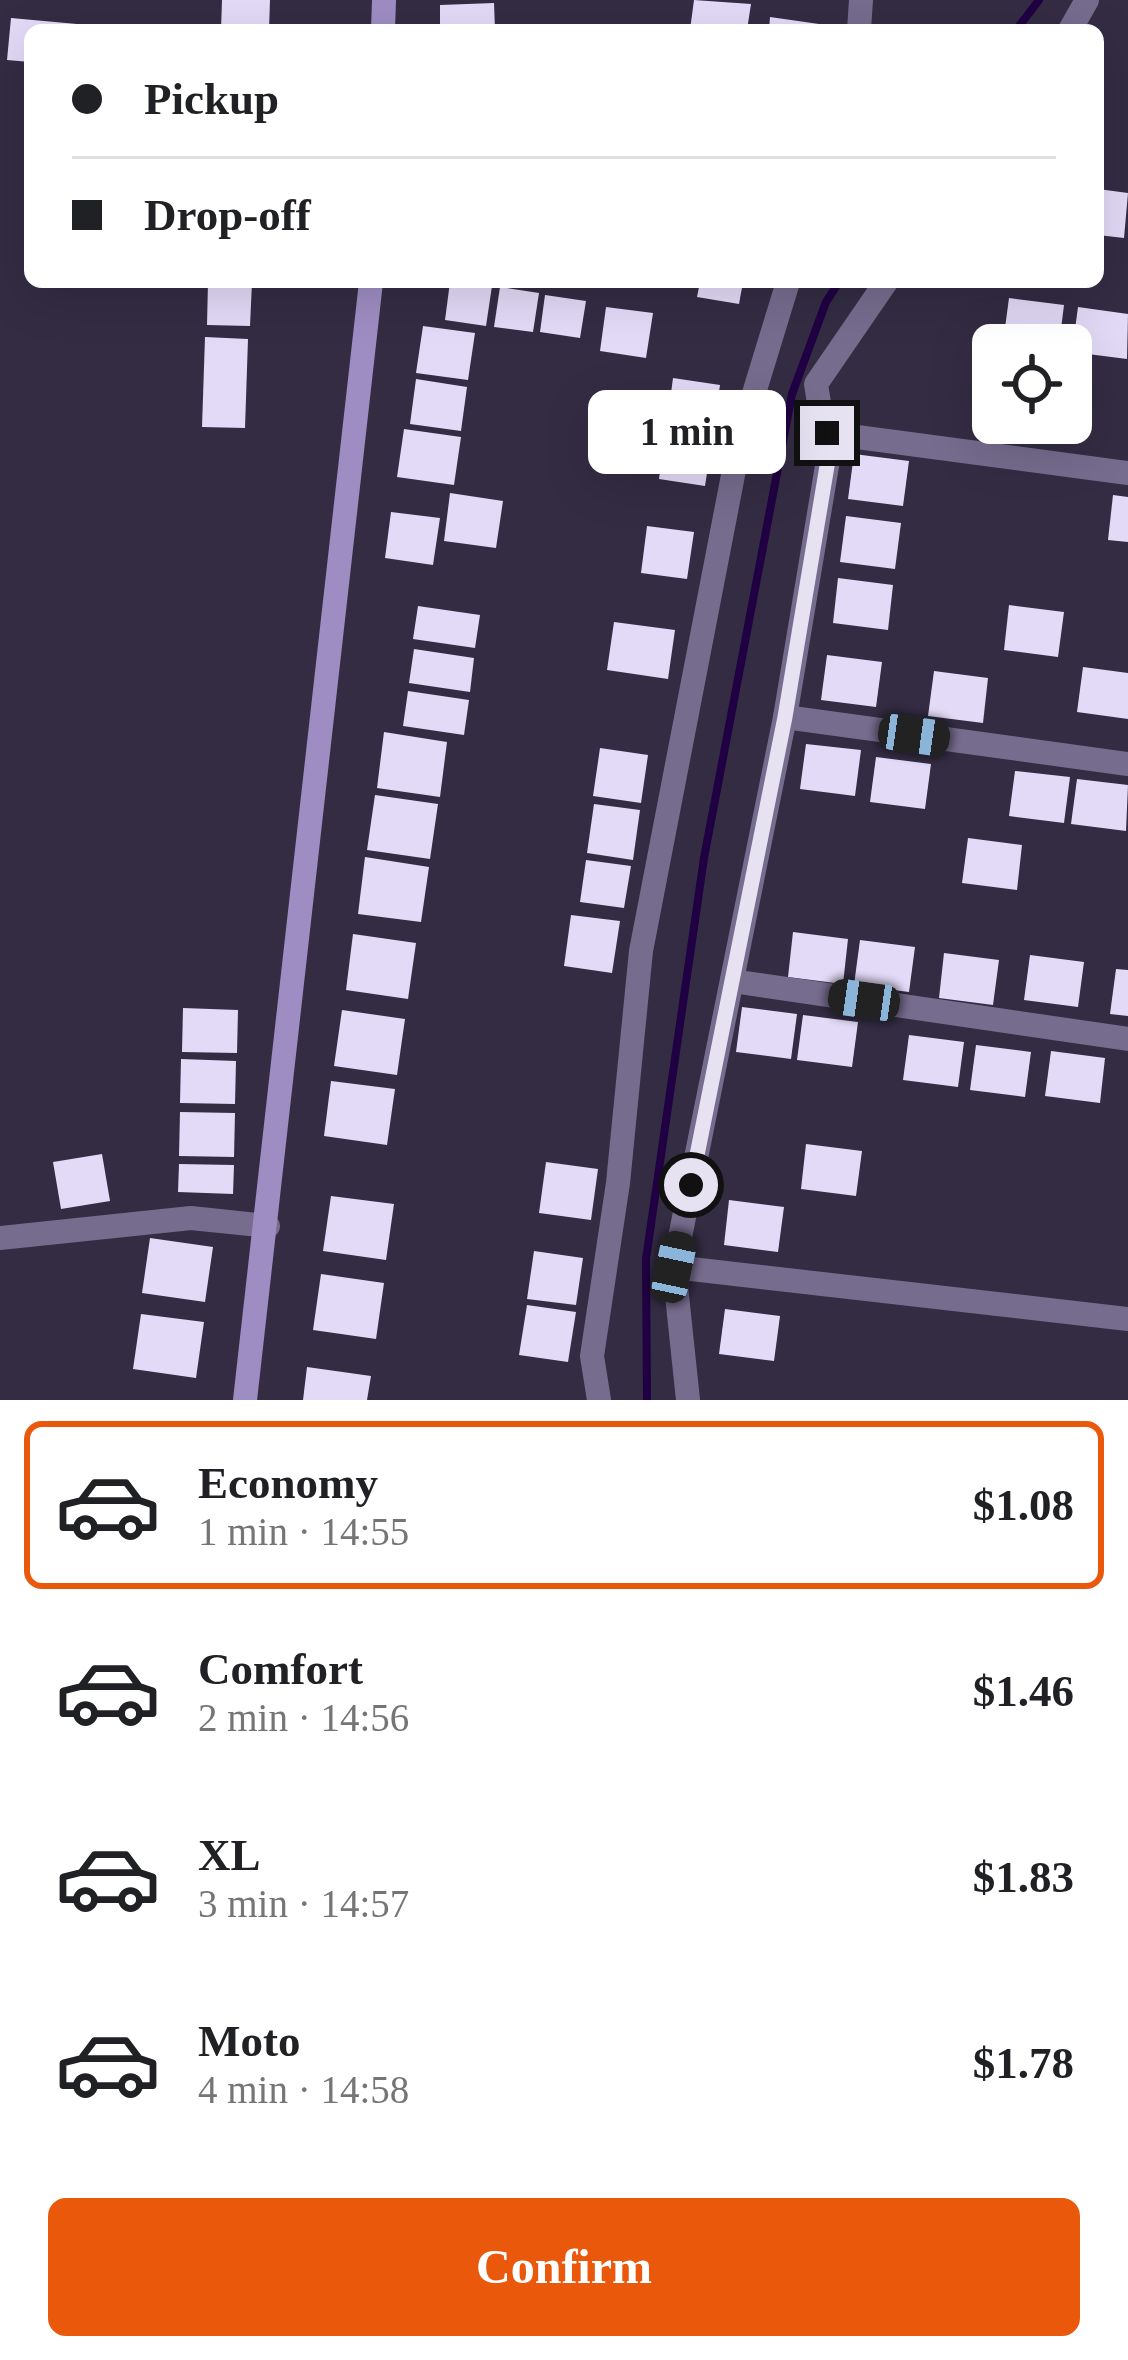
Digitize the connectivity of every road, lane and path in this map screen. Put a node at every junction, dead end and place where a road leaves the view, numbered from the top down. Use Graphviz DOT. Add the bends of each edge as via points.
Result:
graph roads {
  1 [pos="370,288"];
  2 [pos="786,288"];
  3 [pos="882,288"];
  4 [pos="827,433"];
  5 [pos="1128,473"];
  6 [pos="785,717"];
  7 [pos="1128,764"];
  8 [pos="732,981"];
  9 [pos="1128,1039"];
  10 [pos="268,1226"];
  11 [pos="0,1238"];
  12 [pos="674,1267"];
  13 [pos="1128,1319"];
  14 [pos="245,1400"];
  15 [pos="598,1400"];
  16 [pos="688,1400"];
  1 -- 10 [label="main road"];
  2 -- 15 [label="street" via="740,439 640,951 592,1356"];
  3 -- 4 [label="street" via="816,384"];
  4 -- 5 [label="street"];
  4 -- 6 [label="street"];
  6 -- 7 [label="street"];
  6 -- 8 [label="street"];
  8 -- 9 [label="street"];
  8 -- 12 [label="street"];
  10 -- 11 [label="street" via="191,1218"];
  10 -- 14 [label="main road"];
  12 -- 13 [label="street"];
  12 -- 16 [label="street"];
}
